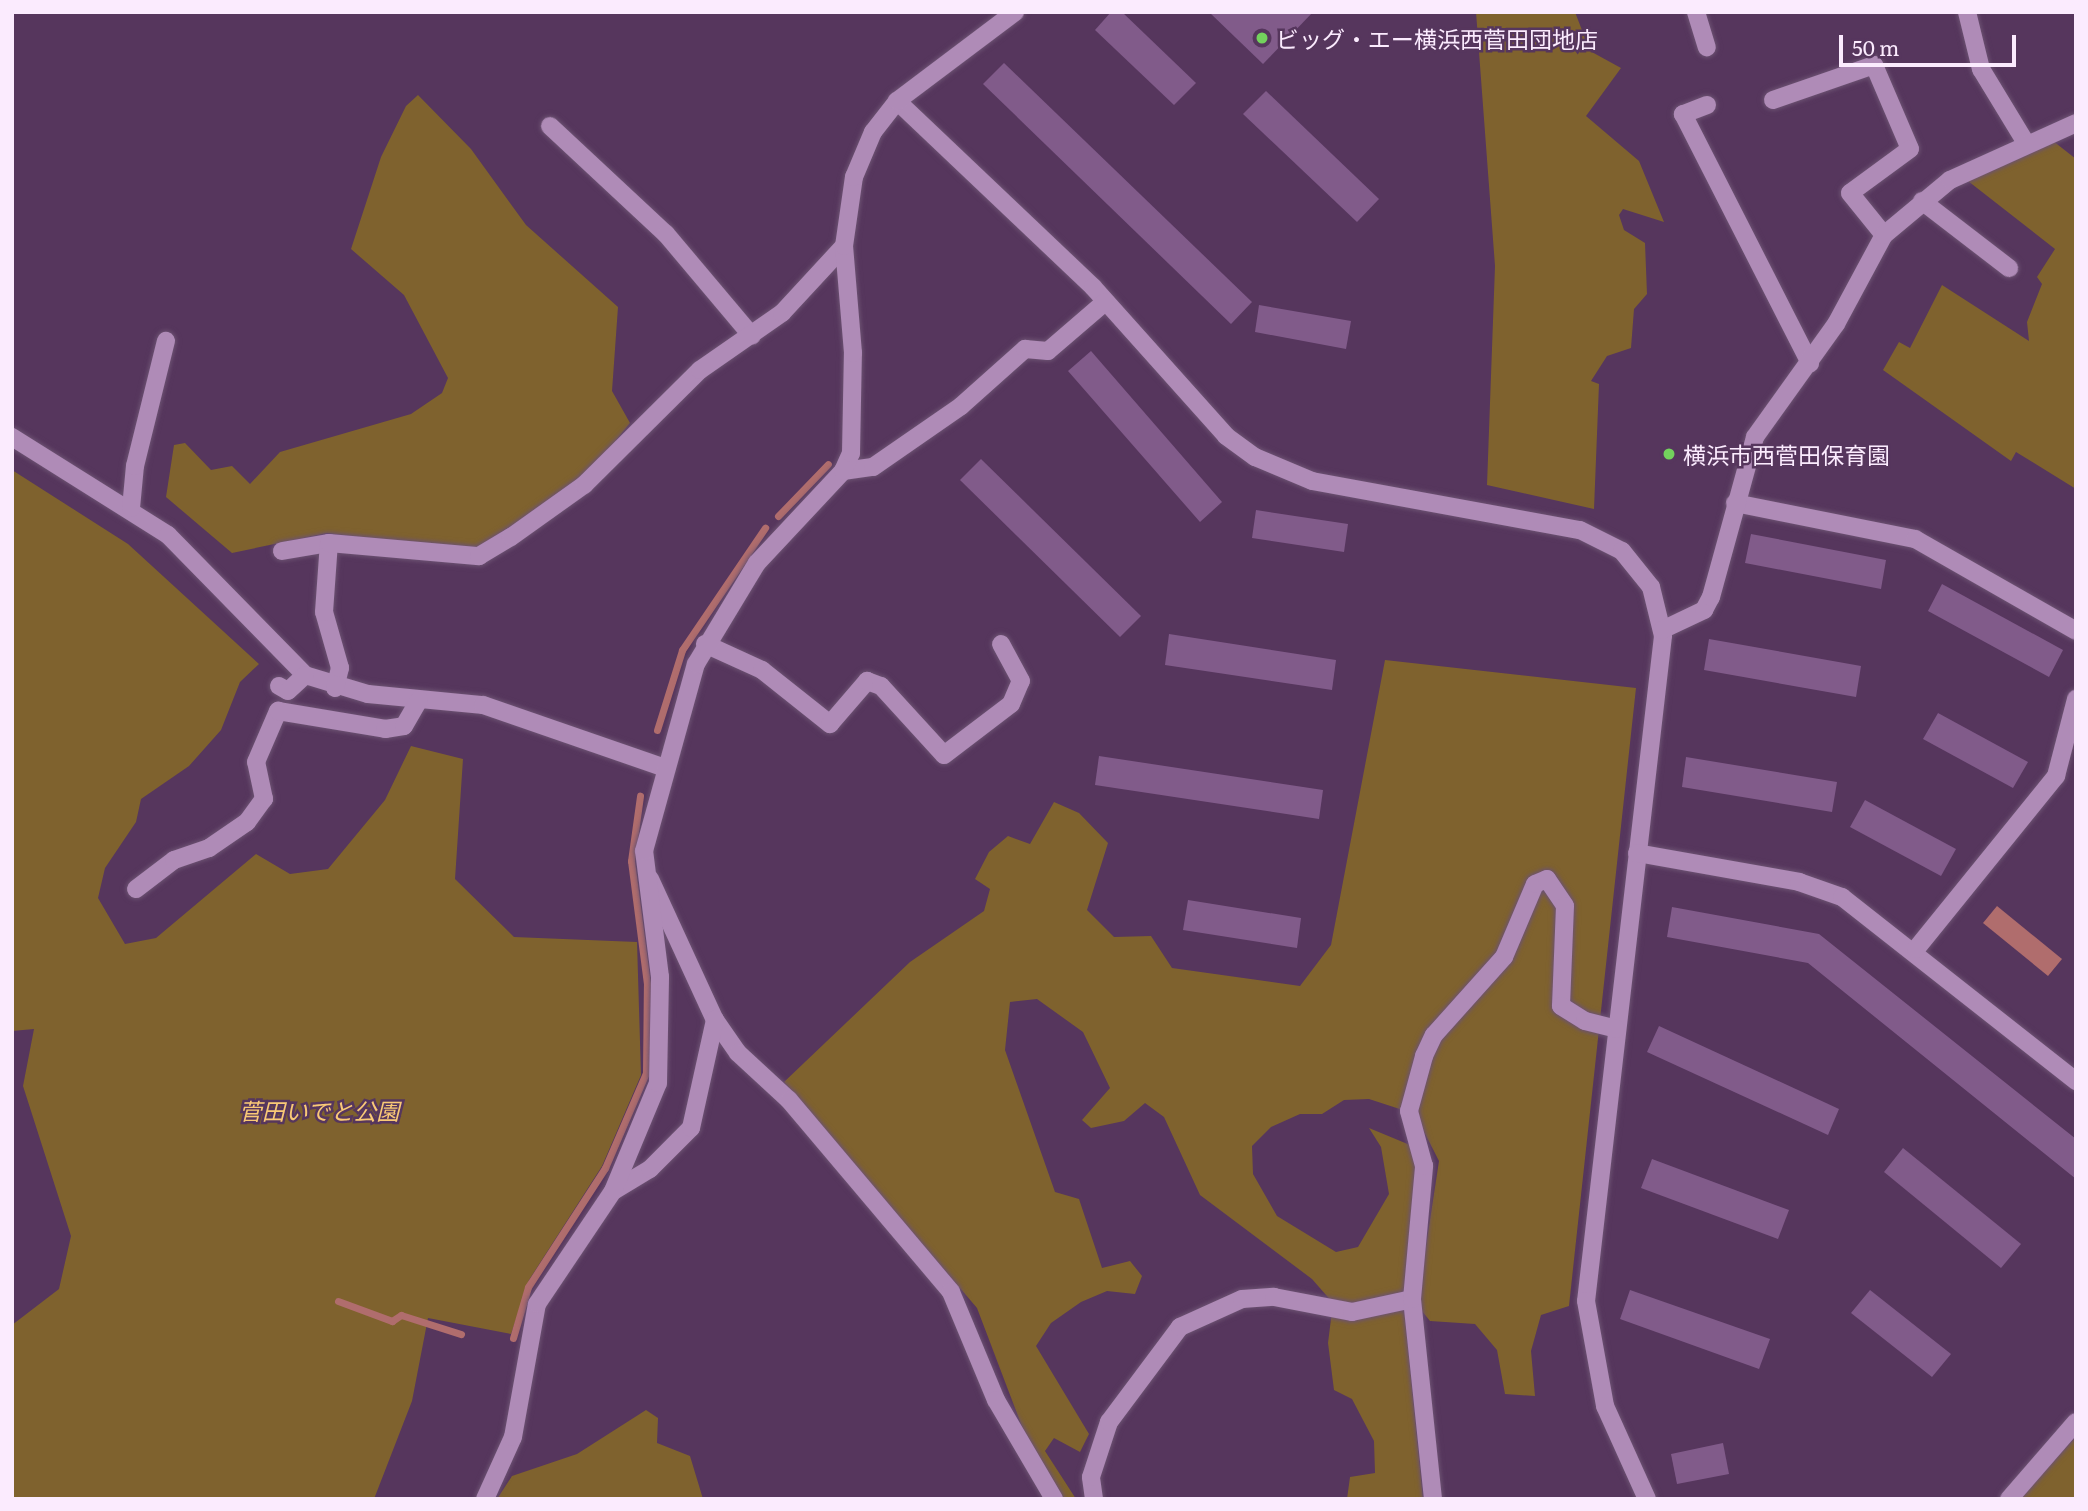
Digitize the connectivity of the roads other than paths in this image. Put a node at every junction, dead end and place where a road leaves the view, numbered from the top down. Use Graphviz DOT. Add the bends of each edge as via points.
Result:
graph roads {
  1 [pos="1014,12"];
  2 [pos="1696,12"];
  3 [pos="1967,12"];
  4 [pos="1707,47"];
  5 [pos="1773,100"];
  6 [pos="897,102"];
  7 [pos="1707,105"];
  8 [pos="2076,123"];
  9 [pos="550,126"];
  10 [pos="2026,142"];
  11 [pos="1922,201"];
  12 [pos="1884,235"];
  13 [pos="844,246"];
  14 [pos="2009,268"];
  15 [pos="1105,302"];
  16 [pos="752,336"];
  17 [pos="166,341"];
  18 [pos="1810,363"];
  19 [pos="12,437"];
  20 [pos="843,471"];
  21 [pos="1735,503"];
  22 [pos="131,508"];
  23 [pos="329,543"];
  24 [pos="282,551"];
  25 [pos="1662,629"];
  26 [pos="2076,631"];
  27 [pos="705,644"];
  28 [pos="1001,644"];
  29 [pos="305,675"];
  30 [pos="279,686"];
  31 [pos="335,688"];
  32 [pos="2076,699"];
  33 [pos="419,700"];
  34 [pos="665,768"];
  35 [pos="1637,853"];
  36 [pos="646,873"];
  37 [pos="136,889"];
  38 [pos="1916,949"];
  39 [pos="715,1020"];
  40 [pos="1616,1029"];
  41 [pos="2076,1081"];
  42 [pos="613,1191"];
  43 [pos="1412,1299"];
  44 [pos="2076,1422"];
  45 [pos="485,1499"];
  46 [pos="1054,1499"];
  47 [pos="1094,1499"];
  48 [pos="1433,1499"];
  49 [pos="1647,1499"];
  50 [pos="2009,1499"];
  1 -- 6 [label="street"];
  2 -- 4 [label="street"];
  3 -- 10 [label="street" via="1981,69"];
  5 -- 12 [label="street" via="1874,65 1910,149 1850,192"];
  6 -- 13 [label="street" via="873,132 854,177"];
  6 -- 15 [label="street"];
  7 -- 18 [label="street" via="1683,114"];
  8 -- 10 [label="street"];
  9 -- 16 [label="street" via="666,234"];
  10 -- 11 [label="street"];
  11 -- 12 [label="street"];
  11 -- 14 [label="street"];
  12 -- 18 [label="street"];
  13 -- 16 [label="street"];
  13 -- 20 [label="street" via="853,353 851,453"];
  15 -- 20 [label="street" via="1048,351 1025,349 961,406 873,467"];
  15 -- 25 [label="street" via="1226,436 1255,457 1312,481 1604,538 1651,587"];
  16 -- 23 [label="street" via="654,410 584,485 479,556"];
  17 -- 22 [label="street" via="135,466"];
  18 -- 21 [label="street" via="1755,437"];
  19 -- 22 [label="street"];
  20 -- 27 [label="street" via="781,530"];
  21 -- 25 [label="street" via="1712,597 1704,610"];
  21 -- 26 [label="street" via="1915,539"];
  22 -- 29 [label="street" via="167,535"];
  23 -- 24 [label="street"];
  23 -- 31 [label="street" via="324,612 340,668"];
  25 -- 35 [label="street"];
  27 -- 28 [label="street" via="762,670 830,724 867,681 881,686 944,755 1011,704 1021,681"];
  27 -- 34 [label="street"];
  29 -- 30 [label="street" via="288,691"];
  29 -- 31 [label="street"];
  31 -- 33 [label="street"];
  32 -- 38 [label="street" via="2056,776"];
  33 -- 34 [label="street" via="483,705"];
  33 -- 37 [label="street" via="404,726 385,729 278,710 256,762 264,799 247,822 209,848 174,860"];
  34 -- 36 [label="street" via="644,851"];
  35 -- 38 [label="street" via="1817,888 1842,897"];
  35 -- 40 [label="street"];
  36 -- 39 [label="street"];
  36 -- 42 [label="street" via="662,1042 648,1118"];
  38 -- 41 [label="street"];
  39 -- 42 [label="street" via="691,1128 650,1169"];
  39 -- 46 [label="street" via="951,1292 996,1400"];
  40 -- 43 [label="street" via="1585,1021 1561,1006 1557,990 1565,906 1556,884 1547,879 1535,884 1504,957 1434,1035 1414,1087 1409,1111 1424,1166"];
  40 -- 49 [label="street" via="1586,1301 1605,1406"];
  42 -- 45 [label="street" via="537,1304 526,1339 513,1437"];
  43 -- 47 [label="street" via="1352,1312 1274,1297 1242,1299 1180,1327 1109,1422 1091,1477"];
  43 -- 48 [label="street"];
  44 -- 50 [label="street"];
}
